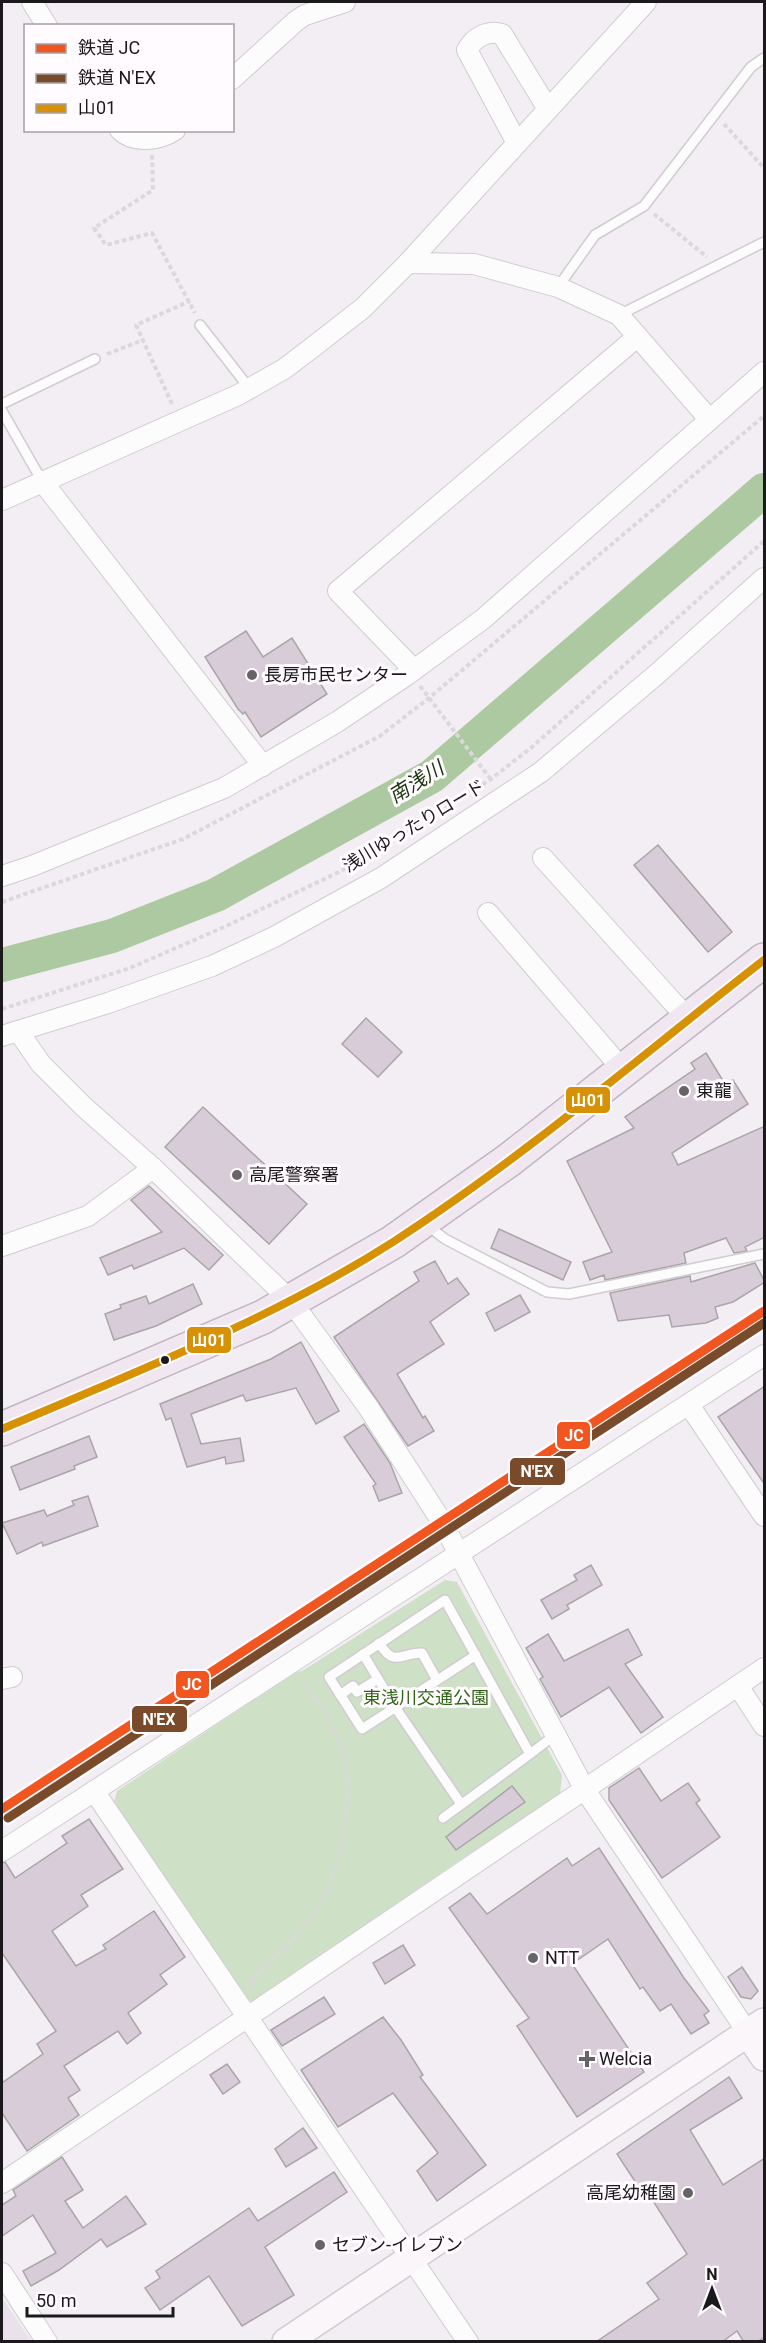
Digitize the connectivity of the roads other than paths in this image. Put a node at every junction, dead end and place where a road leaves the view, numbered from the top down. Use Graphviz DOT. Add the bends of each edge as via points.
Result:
graph roads {
  1 [pos="32,2"];
  2 [pos="345,2"];
  3 [pos="646,2"];
  4 [pos="47,24"];
  5 [pos="765,58"];
  6 [pos="234,77"];
  7 [pos="548,109"];
  8 [pos="122,132"];
  9 [pos="170,132"];
  10 [pos="517,143"];
  11 [pos="765,242"];
  12 [pos="408,263"];
  13 [pos="558,287"];
  14 [pos="619,315"];
  15 [pos="200,325"];
  16 [pos="637,337"];
  17 [pos="95,359"];
  18 [pos="765,372"];
  19 [pos="250,389"];
  20 [pos="2,404"];
  21 [pos="2,411"];
  22 [pos="709,419"];
  23 [pos="42,481"];
  24 [pos="2,500"];
  25 [pos="765,578"];
  26 [pos="414,670"];
  27 [pos="263,766"];
  28 [pos="543,858"];
  29 [pos="2,876"];
  30 [pos="488,913"];
  31 [pos="765,960"];
  32 [pos="688,1019"];
  33 [pos="10,1033"];
  34 [pos="623,1070"];
  35 [pos="153,1168"];
  36 [pos="424,1222"];
  37 [pos="2,1246"];
  38 [pos="765,1254"];
  39 [pos="291,1301"];
  40 [pos="765,1355"];
  41 [pos="689,1405"];
  42 [pos="2,1429"];
  43 [pos="765,1516"];
  44 [pos="458,1552"];
  45 [pos="380,1643"];
  46 [pos="363,1654"];
  47 [pos="476,1655"];
  48 [pos="765,1668"];
  49 [pos="378,1679"];
  50 [pos="437,1680"];
  51 [pos="738,1686"];
  52 [pos="340,1695"];
  53 [pos="395,1707"];
  54 [pos="765,1726"];
  55 [pos="555,1735"];
  56 [pos="530,1754"];
  57 [pos="585,1790"];
  58 [pos="94,1791"];
  59 [pos="462,1804"];
  60 [pos="443,1818"];
  61 [pos="2,1851"];
  62 [pos="248,2009"];
  63 [pos="756,2027"];
  64 [pos="765,2057"];
  65 [pos="2,2183"];
  66 [pos="411,2258"];
  67 [pos="2,2273"];
  68 [pos="47,2342"];
  69 [pos="286,2342"];
  70 [pos="468,2342"];
  1 -- 4 [label="street"];
  2 -- 6 [label="street" via="296,21"];
  3 -- 7 [label="street"];
  5 -- 13 [label="lane" via="751,67 644,206 595,235"];
  7 -- 10 [label="street"];
  7 -- 10 [label="street" via="502,34 492,31 472,41 467,50"];
  8 -- 9 [label="street" via="151,140"];
  10 -- 12 [label="street"];
  11 -- 14 [label="lane"];
  12 -- 13 [label="street" via="474,264"];
  12 -- 19 [label="street" via="363,308 284,369"];
  13 -- 14 [label="street"];
  14 -- 16 [label="street"];
  15 -- 19 [label="lane"];
  16 -- 22 [label="street"];
  16 -- 26 [label="street" via="338,591"];
  17 -- 20 [label="lane"];
  18 -- 22 [label="street"];
  19 -- 23 [label="street"];
  21 -- 23 [label="lane"];
  22 -- 26 [label="street" via="483,619"];
  23 -- 24 [label="street"];
  23 -- 27 [label="street"];
  25 -- 33 [label="street" via="541,772 398,868 322,912 212,966"];
  26 -- 27 [label="street" via="338,722"];
  27 -- 29 [label="street" via="165,813"];
  28 -- 32 [label="street"];
  30 -- 34 [label="street"];
  31 -- 32 [label="highway"];
  32 -- 34 [label="highway"];
  33 -- 35 [label="street"];
  34 -- 36 [label="highway"];
  35 -- 37 [label="street" via="88,1216"];
  35 -- 39 [label="street"];
  36 -- 38 [label="lane" via="445,1239 547,1292 569,1294"];
  36 -- 39 [label="highway"];
  39 -- 42 [label="highway"];
  39 -- 44 [label="street" via="368,1407"];
  40 -- 41 [label="street"];
  41 -- 43 [label="street"];
  41 -- 44 [label="street"];
  44 -- 55 [label="street"];
  44 -- 58 [label="street"];
  45 -- 46 [label="lane"];
  45 -- 47 [label="lane" via="445,1600"];
  45 -- 50 [label="lane" via="387,1655 395,1659 422,1653"];
  46 -- 49 [label="lane"];
  46 -- 52 [label="lane" via="329,1677"];
  47 -- 50 [label="lane"];
  47 -- 56 [label="lane"];
  48 -- 51 [label="street"];
  49 -- 52 [label="lane" via="357,1692 353,1686"];
  49 -- 53 [label="lane"];
  50 -- 53 [label="lane"];
  51 -- 54 [label="street"];
  51 -- 57 [label="street"];
  52 -- 53 [label="lane" via="362,1729"];
  53 -- 59 [label="lane"];
  55 -- 56 [label="lane"];
  55 -- 57 [label="street"];
  56 -- 59 [label="lane"];
  57 -- 62 [label="street"];
  57 -- 63 [label="street"];
  58 -- 61 [label="street"];
  58 -- 62 [label="street"];
  59 -- 60 [label="lane"];
  62 -- 65 [label="street"];
  62 -- 66 [label="street"];
  63 -- 64 [label="street"];
  63 -- 66 [label="street"];
  66 -- 69 [label="street"];
  66 -- 70 [label="street"];
  67 -- 68 [label="street"];
}
